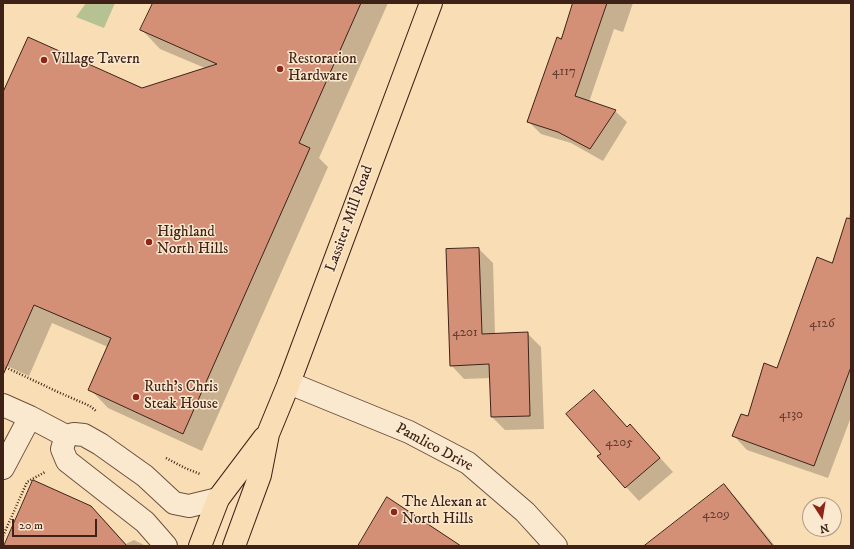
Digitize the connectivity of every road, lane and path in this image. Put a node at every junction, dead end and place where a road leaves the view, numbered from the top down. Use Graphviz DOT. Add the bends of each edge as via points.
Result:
graph roads {
  1 [pos="431,3"];
  2 [pos="3,366"];
  3 [pos="289,383"];
  4 [pos="58,392"];
  5 [pos="3,405"];
  6 [pos="30,417"];
  7 [pos="268,434"];
  8 [pos="66,436"];
  9 [pos="3,468"];
  10 [pos="46,472"];
  11 [pos="218,499"];
  12 [pos="3,536"];
  13 [pos="166,546"];
  14 [pos="200,546"];
  15 [pos="234,546"];
  16 [pos="556,546"];
  1 -- 3 [label="main road, Lassiter Mill Road"];
  2 -- 4 [label="path"];
  3 -- 7 [label="main road, Lassiter Mill Road"];
  3 -- 16 [label="street, Pamlico Drive" via="409,432 468,463 525,512"];
  5 -- 6 [label="street"];
  6 -- 8 [label="street"];
  6 -- 9 [label="street"];
  7 -- 11 [label="main road, Lassiter Mill Road"];
  7 -- 15 [label="main road, Lassiter Mill Road" via="260,475"];
  8 -- 11 [label="street" via="84,435 100,444 145,476 174,502 189,506"];
  8 -- 13 [label="street" via="62,448 67,461 145,522"];
  10 -- 12 [label="path" via="27,482"];
  11 -- 14 [label="main road, Lassiter Mill Road"];
}
